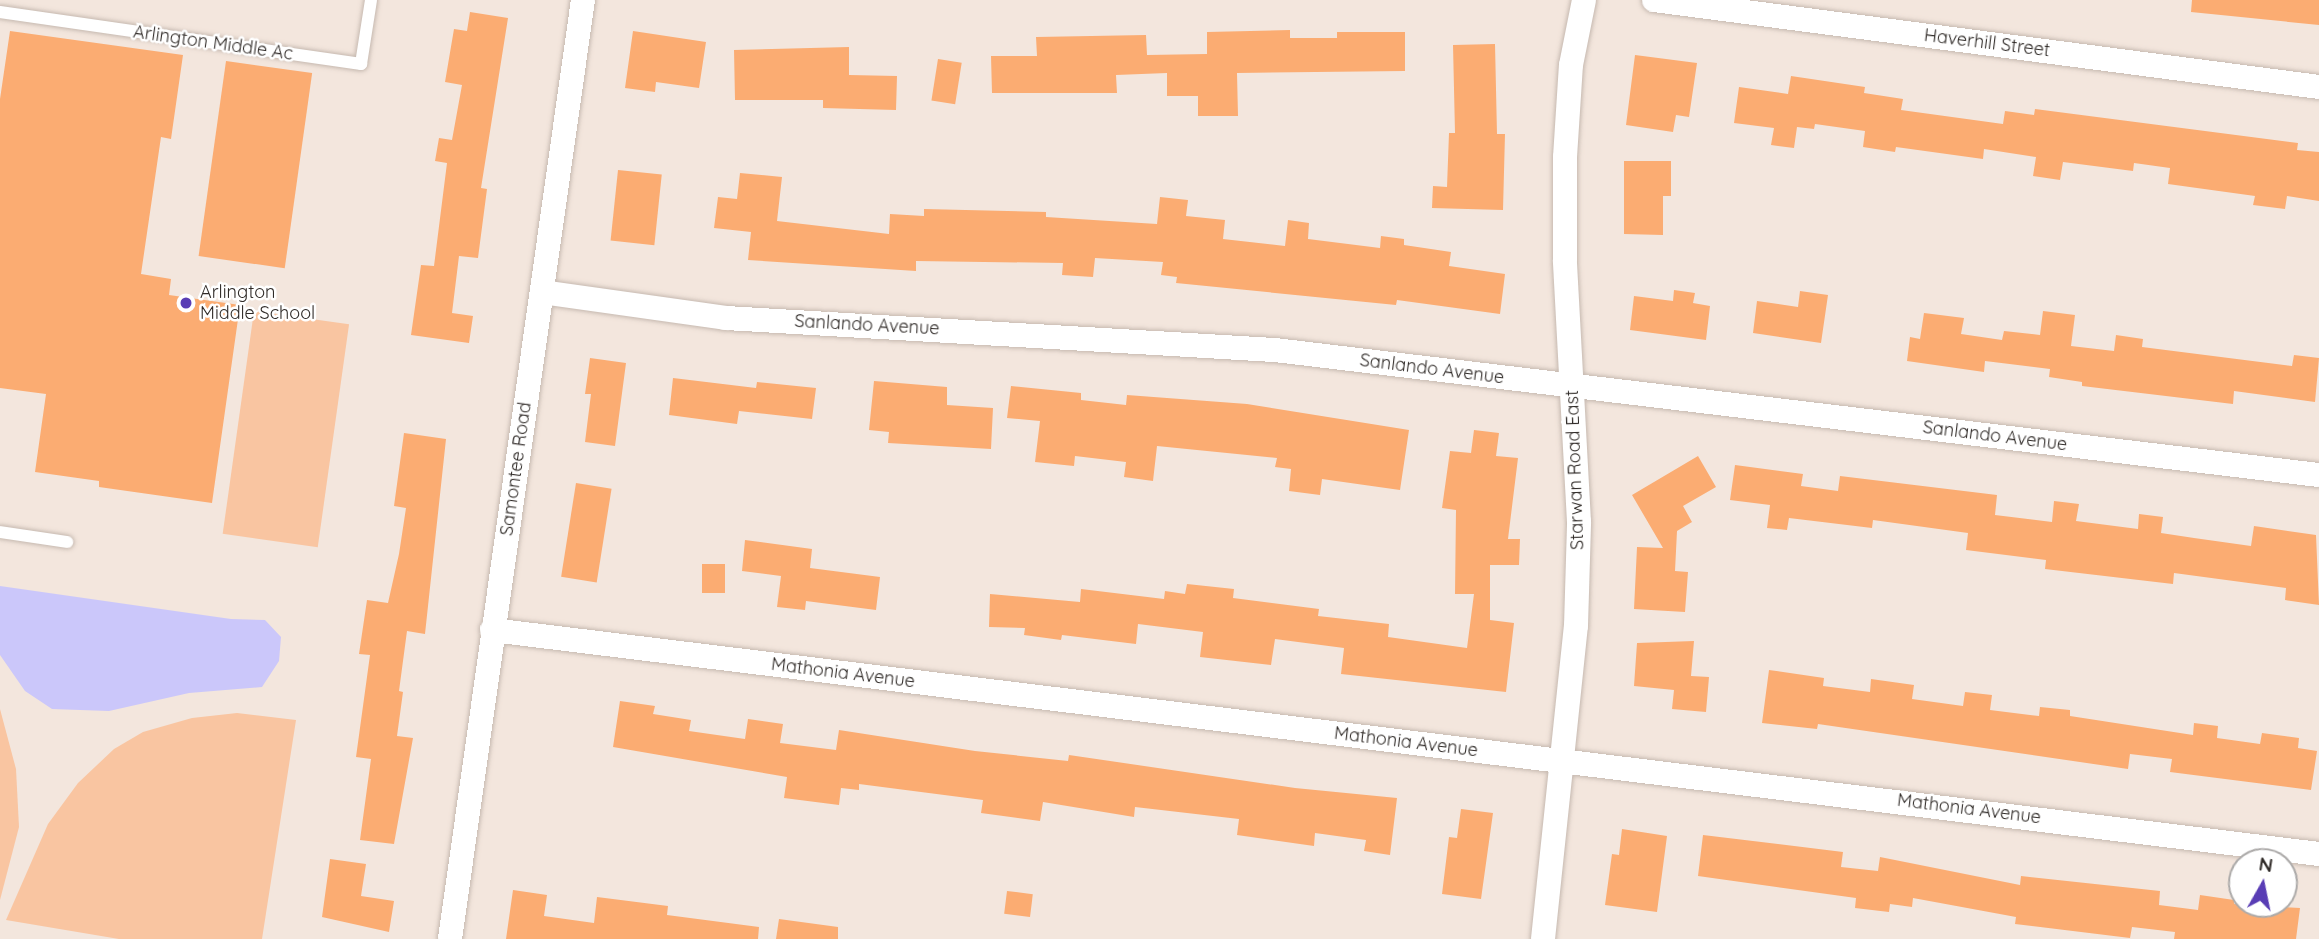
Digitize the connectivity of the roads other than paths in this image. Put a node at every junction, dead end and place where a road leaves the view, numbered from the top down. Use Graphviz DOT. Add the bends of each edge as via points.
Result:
graph roads {
  1 [pos="371,0"];
  2 [pos="583,0"];
  3 [pos="1584,0"];
  4 [pos="1654,0"];
  5 [pos="0,12"];
  6 [pos="2319,87"];
  7 [pos="542,292"];
  8 [pos="1572,385"];
  9 [pos="2319,475"];
  10 [pos="0,532"];
  11 [pos="67,542"];
  12 [pos="492,631"];
  13 [pos="1565,761"];
  14 [pos="2319,854"];
  15 [pos="450,939"];
  16 [pos="1543,939"];
  1 -- 5 [label="lane, Arlington Middle Ac" via="361,64"];
  2 -- 7 [label="street, Samontee Road"];
  3 -- 8 [label="street, Starwan Road East" via="1571,65 1565,157"];
  4 -- 6 [label="street, Haverhill Street"];
  7 -- 8 [label="street, Sanlando Avenue" via="726,318 1130,338"];
  7 -- 12 [label="street, Samontee Road"];
  8 -- 9 [label="street, Sanlando Avenue"];
  8 -- 13 [label="street, Starwan Road East" via="1579,522"];
  10 -- 11 [label="lane"];
  12 -- 13 [label="street, Mathonia Avenue"];
  12 -- 15 [label="street, Samontee Road"];
  13 -- 14 [label="street, Mathonia Avenue"];
  13 -- 16 [label="street, Starwan Road East"];
}
